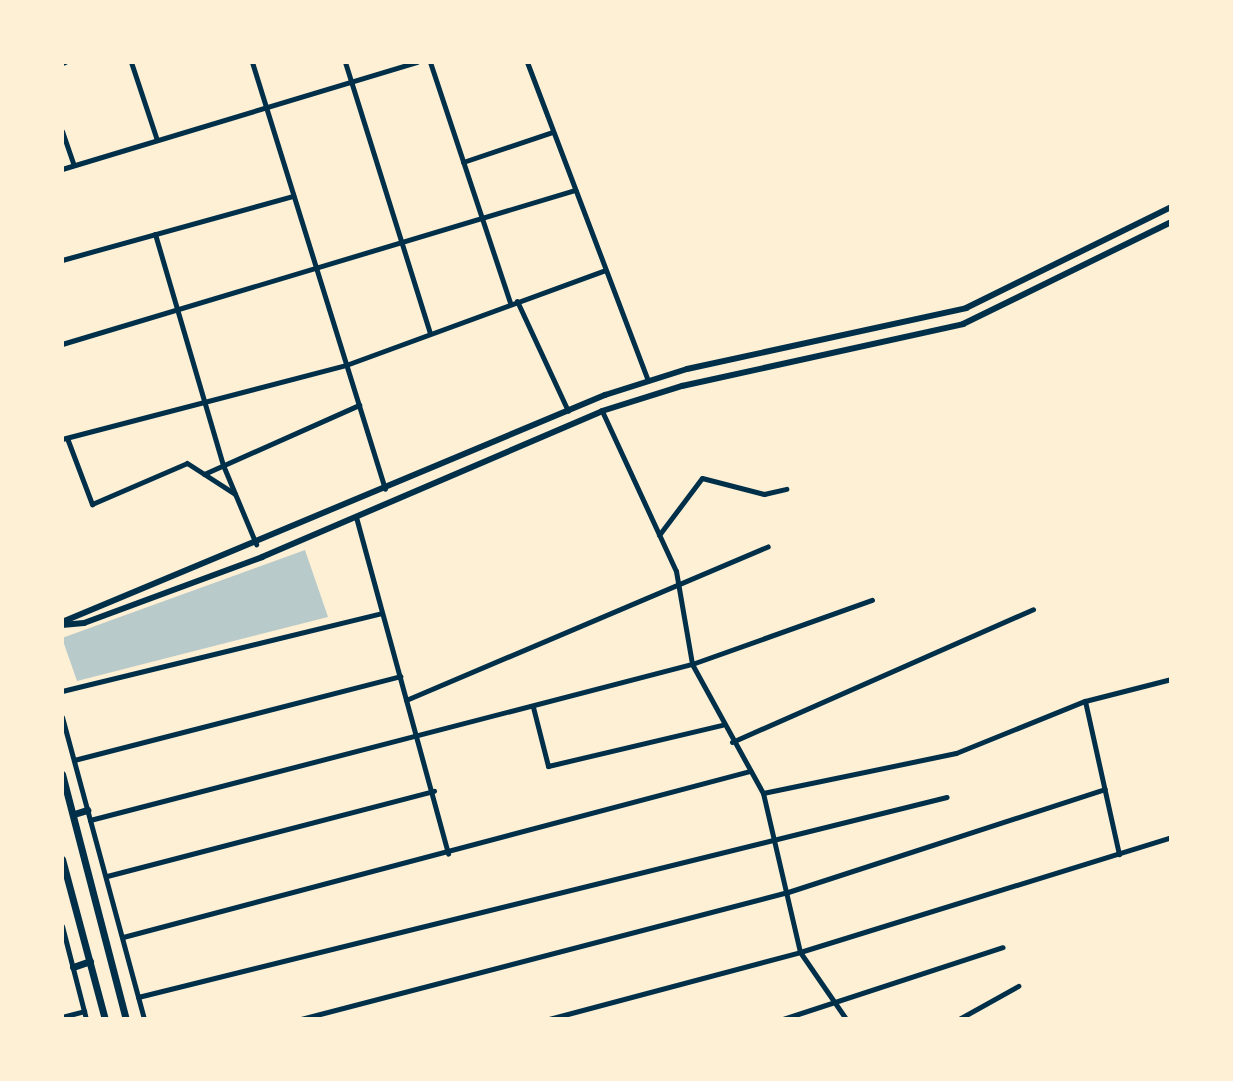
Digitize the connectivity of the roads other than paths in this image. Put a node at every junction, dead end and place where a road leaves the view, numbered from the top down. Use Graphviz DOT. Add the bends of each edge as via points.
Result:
graph roads {
  1 [pos="131,62"];
  2 [pos="252,62"];
  3 [pos="345,62"];
  4 [pos="417,62"];
  5 [pos="430,62"];
  6 [pos="527,62"];
  7 [pos="351,81"];
  8 [pos="266,107"];
  9 [pos="62,131"];
  10 [pos="552,132"];
  11 [pos="157,140"];
  12 [pos="463,162"];
  13 [pos="74,165"];
  14 [pos="62,169"];
  15 [pos="575,190"];
  16 [pos="293,196"];
  17 [pos="1171,207"];
  18 [pos="1171,222"];
  19 [pos="482,223"];
  20 [pos="155,234"];
  21 [pos="1108,241"];
  22 [pos="403,246"];
  23 [pos="1115,252"];
  24 [pos="62,260"];
  25 [pos="605,270"];
  26 [pos="317,271"];
  27 [pos="513,302"];
  28 [pos="175,312"];
  29 [pos="430,333"];
  30 [pos="62,344"];
  31 [pos="346,365"];
  32 [pos="648,381"];
  33 [pos="204,401"];
  34 [pos="359,405"];
  35 [pos="568,411"];
  36 [pos="602,411"];
  37 [pos="64,438"];
  38 [pos="491,444"];
  39 [pos="496,456"];
  40 [pos="223,465"];
  41 [pos="204,474"];
  42 [pos="385,489"];
  43 [pos="786,489"];
  44 [pos="235,495"];
  45 [pos="356,517"];
  46 [pos="659,535"];
  47 [pos="256,544"];
  48 [pos="768,546"];
  49 [pos="678,584"];
  50 [pos="872,600"];
  51 [pos="1033,609"];
  52 [pos="382,613"];
  53 [pos="62,623"];
  54 [pos="692,664"];
  55 [pos="400,676"];
  56 [pos="1171,679"];
  57 [pos="62,691"];
  58 [pos="406,700"];
  59 [pos="1085,701"];
  60 [pos="533,707"];
  61 [pos="62,717"];
  62 [pos="722,725"];
  63 [pos="416,736"];
  64 [pos="732,742"];
  65 [pos="74,760"];
  66 [pos="750,771"];
  67 [pos="62,774"];
  68 [pos="1105,789"];
  69 [pos="434,791"];
  70 [pos="763,793"];
  71 [pos="947,797"];
  72 [pos="87,810"];
  73 [pos="74,814"];
  74 [pos="90,820"];
  75 [pos="776,834"];
  76 [pos="1171,837"];
  77 [pos="448,854"];
  78 [pos="1119,854"];
  79 [pos="62,859"];
  80 [pos="107,876"];
  81 [pos="788,892"];
  82 [pos="62,926"];
  83 [pos="123,937"];
  84 [pos="1003,947"];
  85 [pos="800,952"];
  86 [pos="66,953"];
  87 [pos="90,961"];
  88 [pos="73,967"];
  89 [pos="1018,986"];
  90 [pos="138,997"];
  91 [pos="834,1002"];
  92 [pos="84,1011"];
  93 [pos="62,1017"];
  94 [pos="86,1019"];
  95 [pos="105,1019"];
  96 [pos="126,1019"];
  97 [pos="144,1019"];
  98 [pos="301,1019"];
  99 [pos="549,1019"];
  100 [pos="783,1019"];
  101 [pos="846,1019"];
  102 [pos="959,1019"];
  1 -- 11 [label="street"];
  2 -- 8 [label="street"];
  3 -- 7 [label="street"];
  4 -- 7 [label="street"];
  5 -- 12 [label="street"];
  6 -- 10 [label="street"];
  7 -- 8 [label="street"];
  7 -- 22 [label="street"];
  8 -- 11 [label="street"];
  8 -- 16 [label="street"];
  9 -- 13 [label="street"];
  10 -- 12 [label="street"];
  10 -- 15 [label="street"];
  11 -- 13 [label="street"];
  12 -- 19 [label="street"];
  13 -- 14 [label="street"];
  15 -- 19 [label="street"];
  15 -- 25 [label="street"];
  16 -- 20 [label="street"];
  16 -- 26 [label="street"];
  17 -- 21 [label="street"];
  18 -- 23 [label="street"];
  19 -- 22 [label="street"];
  19 -- 27 [label="street"];
  20 -- 24 [label="street"];
  20 -- 28 [label="street"];
  21 -- 23 [label="street"];
  21 -- 32 [label="street" via="966,308"];
  22 -- 26 [label="street"];
  22 -- 29 [label="street"];
  23 -- 36 [label="street" via="963,324 682,386"];
  25 -- 27 [label="street"];
  25 -- 32 [label="street"];
  26 -- 28 [label="street"];
  26 -- 31 [label="street"];
  27 -- 29 [label="street"];
  27 -- 35 [label="street"];
  28 -- 30 [label="street"];
  28 -- 33 [label="street"];
  29 -- 31 [label="street"];
  31 -- 33 [label="street"];
  31 -- 34 [label="street"];
  32 -- 35 [label="street"];
  33 -- 37 [label="street"];
  33 -- 40 [label="street"];
  34 -- 40 [label="street"];
  34 -- 42 [label="street"];
  35 -- 38 [label="street"];
  36 -- 39 [label="street"];
  36 -- 46 [label="street"];
  37 -- 41 [label="street" via="92,504 187,463"];
  38 -- 39 [label="street"];
  38 -- 42 [label="street"];
  39 -- 45 [label="street"];
  40 -- 41 [label="street"];
  40 -- 44 [label="street"];
  41 -- 44 [label="street"];
  42 -- 47 [label="street"];
  43 -- 46 [label="street" via="764,494 702,478"];
  44 -- 47 [label="street"];
  45 -- 52 [label="street"];
  45 -- 53 [label="street" via="84,623"];
  46 -- 49 [label="street"];
  47 -- 53 [label="street"];
  48 -- 49 [label="street"];
  49 -- 54 [label="street"];
  49 -- 58 [label="street"];
  50 -- 54 [label="street"];
  51 -- 64 [label="street"];
  52 -- 55 [label="street"];
  52 -- 57 [label="street"];
  54 -- 60 [label="street"];
  54 -- 62 [label="street"];
  55 -- 58 [label="street"];
  55 -- 65 [label="street"];
  56 -- 59 [label="street"];
  58 -- 63 [label="street"];
  59 -- 68 [label="street"];
  59 -- 70 [label="street" via="956,753"];
  60 -- 62 [label="street" via="548,766"];
  60 -- 63 [label="street"];
  61 -- 65 [label="street"];
  62 -- 64 [label="street"];
  63 -- 69 [label="street"];
  63 -- 74 [label="street"];
  64 -- 66 [label="street"];
  65 -- 72 [label="street"];
  66 -- 70 [label="street"];
  66 -- 77 [label="street"];
  67 -- 73 [label="main road"];
  68 -- 78 [label="street"];
  68 -- 81 [label="street"];
  69 -- 77 [label="street"];
  69 -- 80 [label="street"];
  70 -- 75 [label="street"];
  71 -- 75 [label="street"];
  72 -- 73 [label="main road"];
  72 -- 74 [label="street"];
  73 -- 96 [label="main road"];
  74 -- 80 [label="street"];
  75 -- 81 [label="street"];
  75 -- 90 [label="street"];
  76 -- 78 [label="street"];
  77 -- 83 [label="street"];
  78 -- 85 [label="street"];
  79 -- 87 [label="main road"];
  80 -- 83 [label="street"];
  81 -- 85 [label="street"];
  81 -- 98 [label="street"];
  82 -- 86 [label="street"];
  83 -- 90 [label="street"];
  84 -- 91 [label="street"];
  85 -- 91 [label="street"];
  85 -- 99 [label="street"];
  86 -- 88 [label="street"];
  87 -- 88 [label="main road"];
  87 -- 95 [label="main road"];
  88 -- 92 [label="street"];
  89 -- 102 [label="street"];
  90 -- 97 [label="street"];
  91 -- 100 [label="street"];
  91 -- 101 [label="street"];
  92 -- 93 [label="street"];
  92 -- 94 [label="street"];
}
